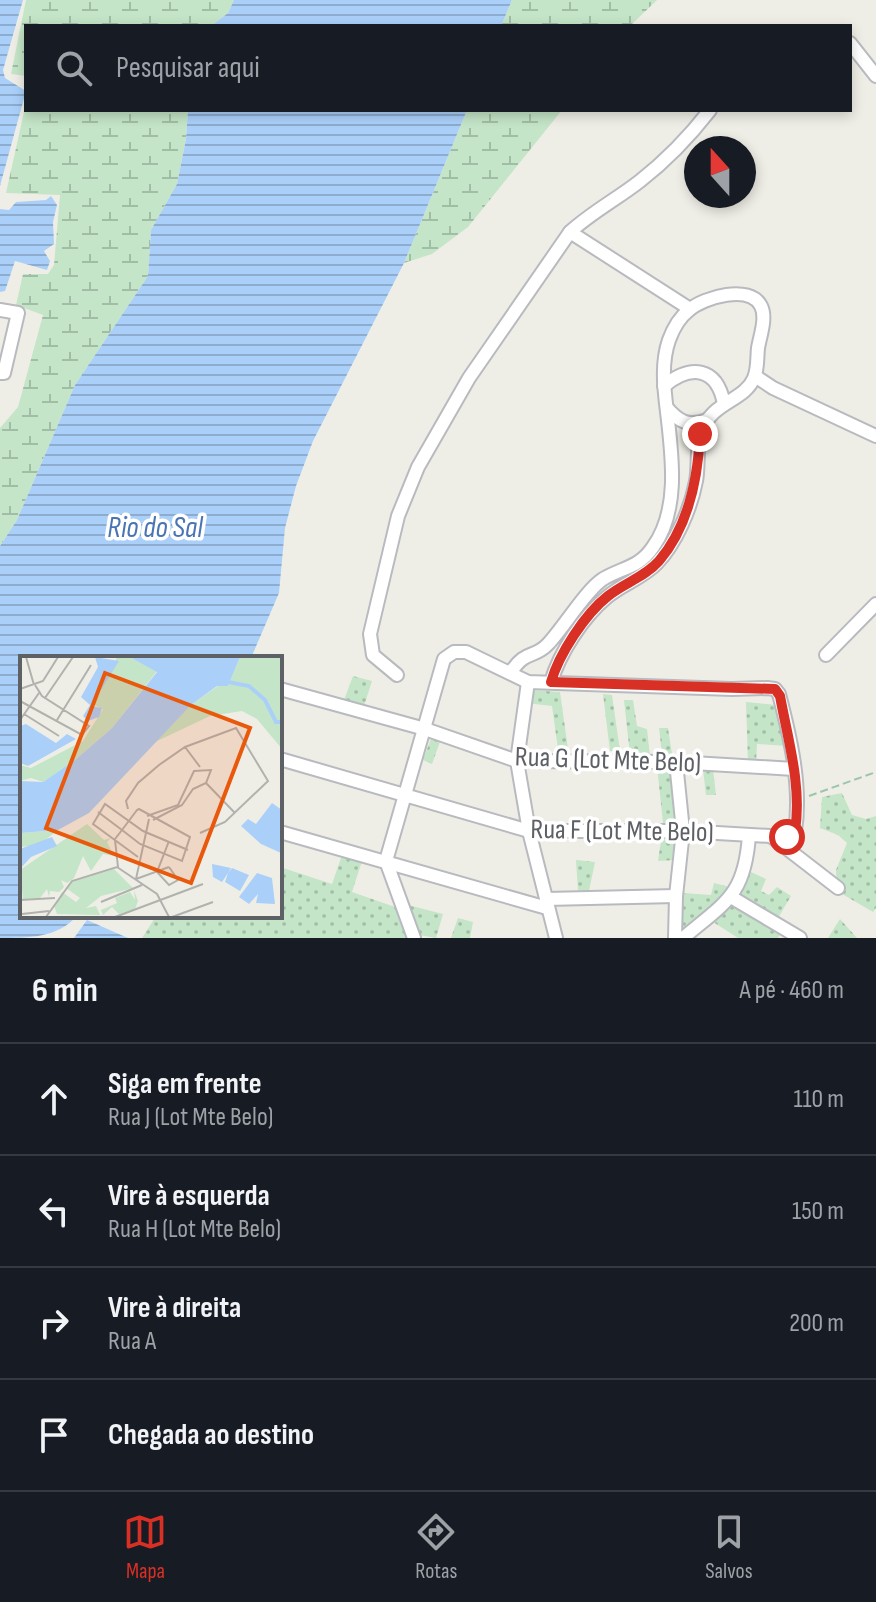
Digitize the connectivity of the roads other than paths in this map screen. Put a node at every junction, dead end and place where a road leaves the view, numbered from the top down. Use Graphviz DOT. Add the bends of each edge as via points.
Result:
graph roads {
  1 [pos="852,46"];
  2 [pos="876,76"];
  3 [pos="708,112"];
  4 [pos="570,232"];
  5 [pos="690,309"];
  6 [pos="0,310"];
  7 [pos="2,373"];
  8 [pos="755,376"];
  9 [pos="664,386"];
  10 [pos="724,404"];
  11 [pos="667,408"];
  12 [pos="707,420"];
  13 [pos="684,422"];
  14 [pos="700,434"];
  15 [pos="876,436"];
  16 [pos="668,437"];
  17 [pos="876,604"];
  18 [pos="538,652"];
  19 [pos="826,655"];
  20 [pos="557,661"];
  21 [pos="511,672"];
  22 [pos="397,675"];
  23 [pos="528,682"];
  24 [pos="551,682"];
  25 [pos="282,690"];
  26 [pos="425,729"];
  27 [pos="282,760"];
  28 [pos="517,761"];
  29 [pos="676,762"];
  30 [pos="794,769"];
  31 [pos="407,796"];
  32 [pos="529,831"];
  33 [pos="683,831"];
  34 [pos="282,833"];
  35 [pos="749,835"];
  36 [pos="772,837"];
  37 [pos="386,861"];
  38 [pos="838,888"];
  39 [pos="676,896"];
  40 [pos="731,897"];
  41 [pos="547,903"];
  42 [pos="414,938"];
  43 [pos="556,938"];
  44 [pos="675,938"];
  45 [pos="683,938"];
  46 [pos="800,938"];
  1 -- 2 [label="street"];
  3 -- 4 [label="street" via="675,151"];
  4 -- 5 [label="street"];
  4 -- 22 [label="street" via="469,378 418,467 398,516 370,634 373,655"];
  5 -- 8 [label="street" via="730,296 754,298 763,318"];
  5 -- 9 [label="street" via="669,340"];
  6 -- 7 [label="street" via="18,313"];
  8 -- 10 [label="street" via="748,388"];
  8 -- 15 [label="street"];
  9 -- 10 [label="street" via="678,374 710,375 721,388"];
  9 -- 11 [label="street"];
  10 -- 12 [label="street"];
  11 -- 13 [label="street"];
  11 -- 16 [label="street"];
  12 -- 13 [label="street"];
  12 -- 14 [label="street"];
  13 -- 14 [label="street"];
  13 -- 16 [label="street"];
  14 -- 20 [label="street" via="696,484 670,546 657,564 607,596"];
  16 -- 18 [label="street" via="671,501 653,548 636,565 601,580"];
  17 -- 19 [label="street"];
  18 -- 20 [label="street"];
  18 -- 21 [label="street" via="520,659"];
  20 -- 24 [label="street"];
  21 -- 23 [label="street"];
  21 -- 26 [label="street" via="454,652 444,659"];
  23 -- 24 [label="street"];
  23 -- 28 [label="street"];
  24 -- 30 [label="street" via="775,689"];
  25 -- 26 [label="street, Rua G (Lot Mte Belo)"];
  26 -- 28 [label="street, Rua G (Lot Mte Belo)"];
  26 -- 31 [label="street"];
  27 -- 31 [label="street, Rua F (Lot Mte Belo)"];
  28 -- 29 [label="street, Rua G (Lot Mte Belo)"];
  28 -- 32 [label="street"];
  29 -- 30 [label="street, Rua G (Lot Mte Belo)"];
  29 -- 33 [label="street"];
  30 -- 36 [label="street, Rua F (Lot Mte Belo)" via="794,834"];
  31 -- 32 [label="street, Rua F (Lot Mte Belo)"];
  31 -- 37 [label="street"];
  32 -- 33 [label="street, Rua F (Lot Mte Belo)"];
  32 -- 41 [label="street"];
  33 -- 35 [label="street, Rua F (Lot Mte Belo)"];
  33 -- 39 [label="street"];
  34 -- 37 [label="street"];
  35 -- 36 [label="street, Rua F (Lot Mte Belo)"];
  35 -- 40 [label="street" via="746,863"];
  36 -- 38 [label="street"];
  37 -- 41 [label="street"];
  37 -- 42 [label="street"];
  39 -- 41 [label="street"];
  39 -- 44 [label="street"];
  40 -- 45 [label="street"];
  40 -- 46 [label="street"];
  41 -- 43 [label="street"];
}
